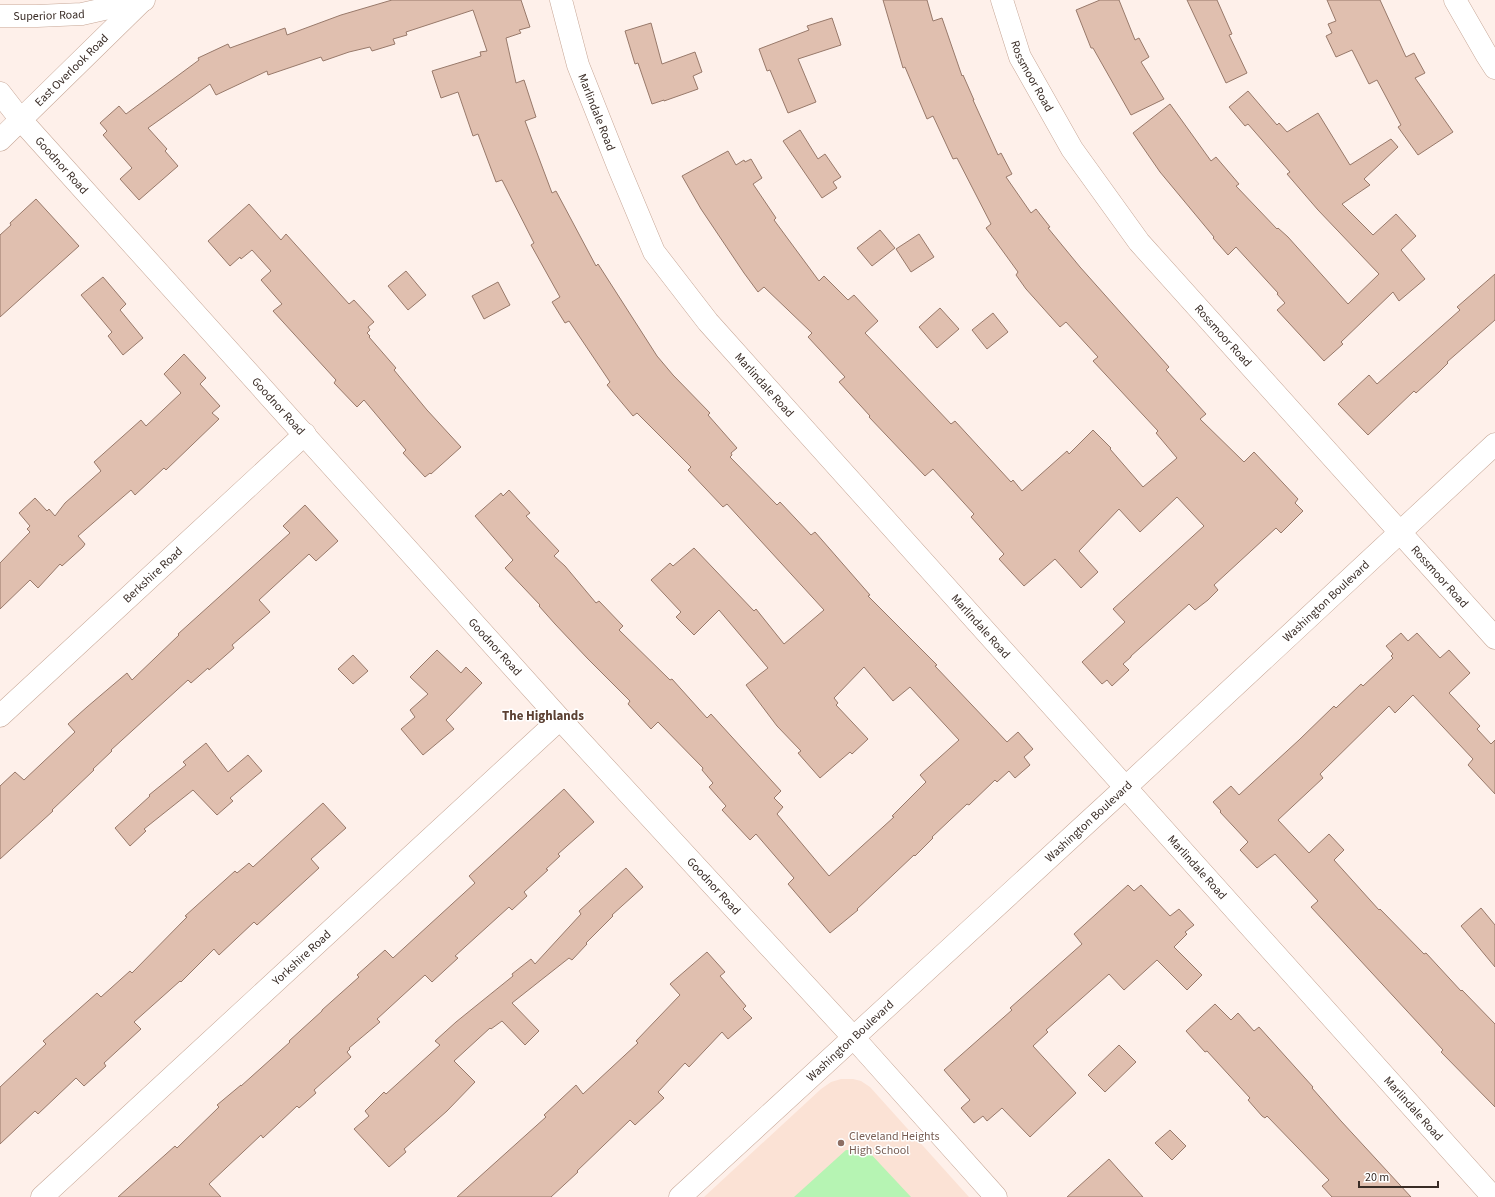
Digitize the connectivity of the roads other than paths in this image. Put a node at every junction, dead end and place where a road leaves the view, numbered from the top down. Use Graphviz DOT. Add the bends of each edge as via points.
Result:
graph roads {
  1 [pos="143,0"];
  2 [pos="560,0"];
  3 [pos="1002,0"];
  4 [pos="1455,0"];
  5 [pos="0,16"];
  6 [pos="1495,68"];
  7 [pos="0,93"];
  8 [pos="21,120"];
  9 [pos="0,140"];
  10 [pos="305,434"];
  11 [pos="1495,444"];
  12 [pos="1400,532"];
  13 [pos="1495,638"];
  14 [pos="0,716"];
  15 [pos="560,718"];
  16 [pos="1126,788"];
  17 [pos="852,1038"];
  18 [pos="42,1197"];
  19 [pos="680,1197"];
  20 [pos="996,1197"];
  21 [pos="1493,1197"];
  1 -- 5 [label="street, Superior Road" via="82,14"];
  1 -- 8 [label="street, East Overlook Road"];
  2 -- 16 [label="street, Marlindale Road" via="578,65 654,252 708,322"];
  3 -- 12 [label="street, Rossmoor Road" via="1020,57 1027,70 1072,149 1138,242"];
  4 -- 6 [label="street"];
  7 -- 8 [label="street, Goodnor Road"];
  8 -- 9 [label="street, East Overlook Road"];
  8 -- 10 [label="street, Goodnor Road"];
  10 -- 14 [label="street, Berkshire Road"];
  10 -- 15 [label="street, Goodnor Road"];
  11 -- 12 [label="street, Washington Boulevard"];
  12 -- 13 [label="street, Rossmoor Road"];
  12 -- 16 [label="street, Washington Boulevard"];
  15 -- 17 [label="street, Goodnor Road"];
  15 -- 18 [label="street, Yorkshire Road"];
  16 -- 17 [label="street, Washington Boulevard"];
  16 -- 21 [label="street, Marlindale Road"];
  17 -- 19 [label="street, Washington Boulevard"];
  17 -- 20 [label="street, Goodnor Road"];
}
